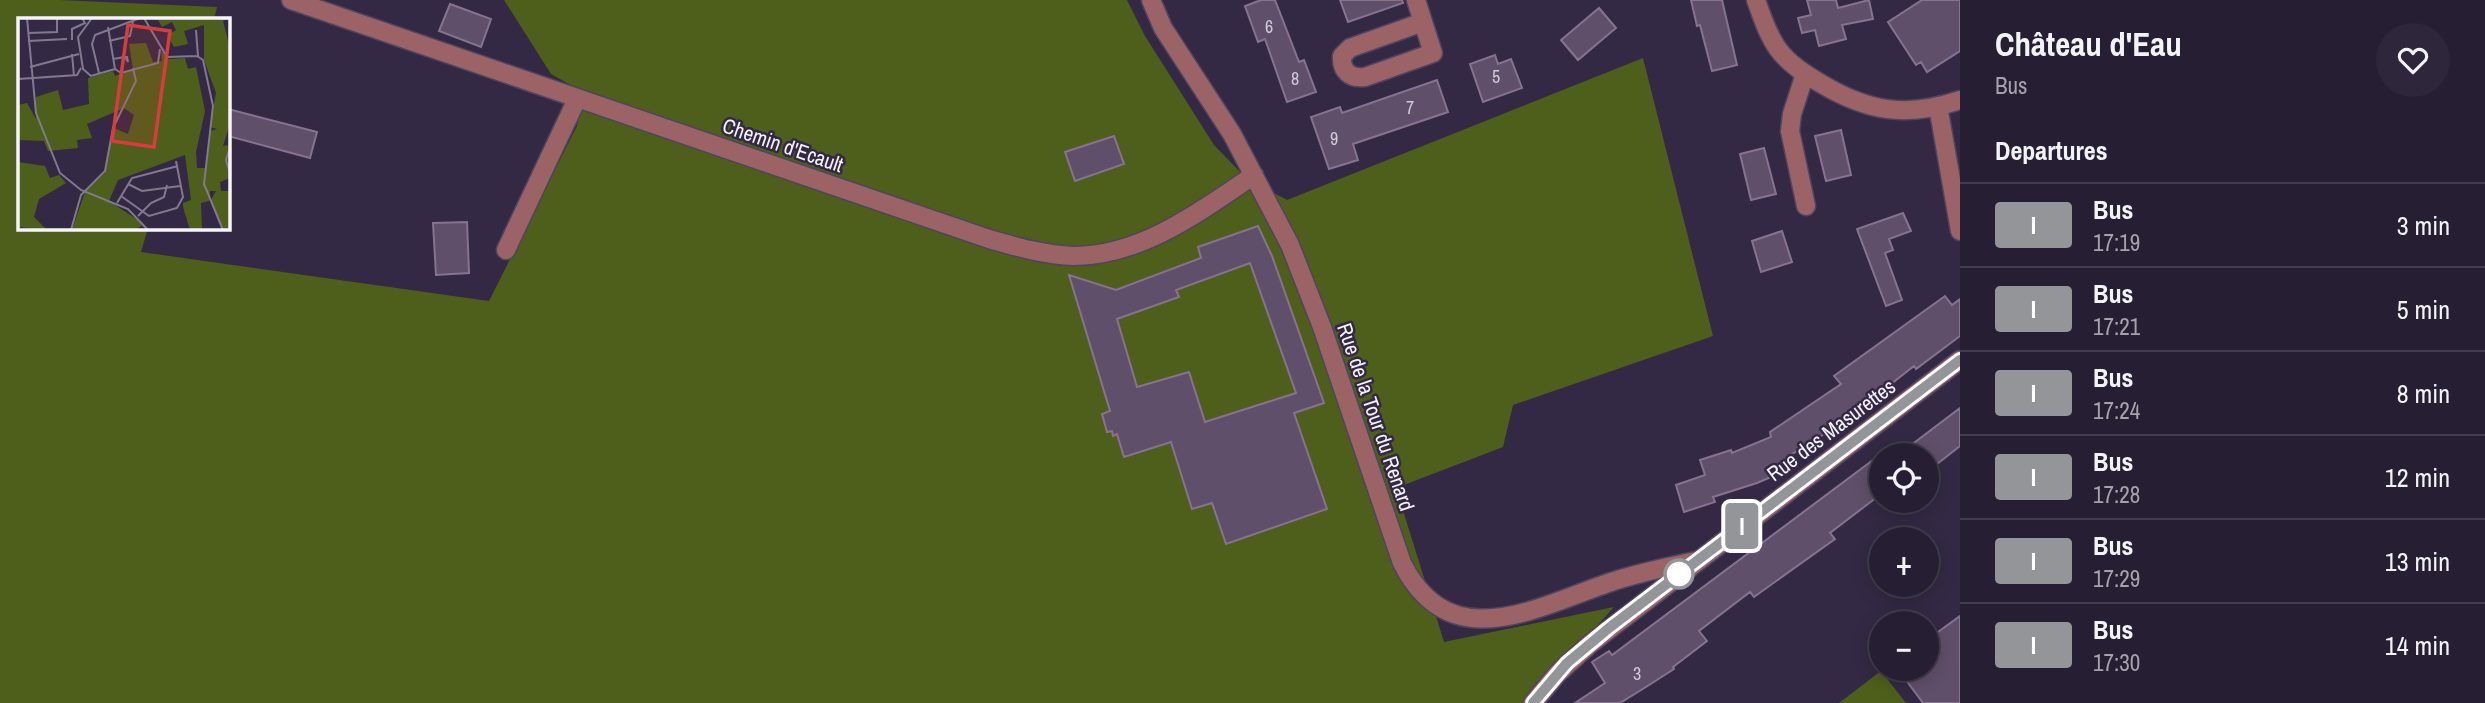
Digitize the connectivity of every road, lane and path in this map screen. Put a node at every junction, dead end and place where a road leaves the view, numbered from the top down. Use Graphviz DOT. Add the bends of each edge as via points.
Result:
graph roads {
  1 [pos="291,0"];
  2 [pos="1150,0"];
  3 [pos="1416,0"];
  4 [pos="1756,0"];
  5 [pos="1423,22"];
  6 [pos="1805,74"];
  7 [pos="578,99"];
  8 [pos="1960,100"];
  9 [pos="1938,106"];
  10 [pos="1254,175"];
  11 [pos="1806,206"];
  12 [pos="1960,231"];
  13 [pos="506,250"];
  14 [pos="1960,360"];
  15 [pos="1696,561"];
  16 [pos="1533,703"];
  1 -- 7 [label="street, Chemin d'Ecault"];
  2 -- 10 [label="street, Rue de la Tour du Renard"];
  3 -- 5 [label="street"];
  4 -- 6 [label="street" via="1779,50"];
  5 -- 5 [label="street" via="1350,48 1342,56 1346,73 1365,77 1433,53"];
  6 -- 9 [label="street" via="1845,97 1885,110 1910,112"];
  6 -- 11 [label="street" via="1790,131"];
  7 -- 10 [label="street, Chemin d'Ecault" via="989,239 1056,255 1103,253 1144,240"];
  7 -- 13 [label="street"];
  8 -- 9 [label="street"];
  9 -- 12 [label="street"];
  10 -- 15 [label="street, Rue de la Tour du Renard" via="1297,262 1402,563 1429,601 1456,616 1507,617 1637,573"];
  14 -- 15 [label="street, Rue des Masurettes"];
  15 -- 16 [label="street, Rue des Masurettes" via="1567,663"];
}
